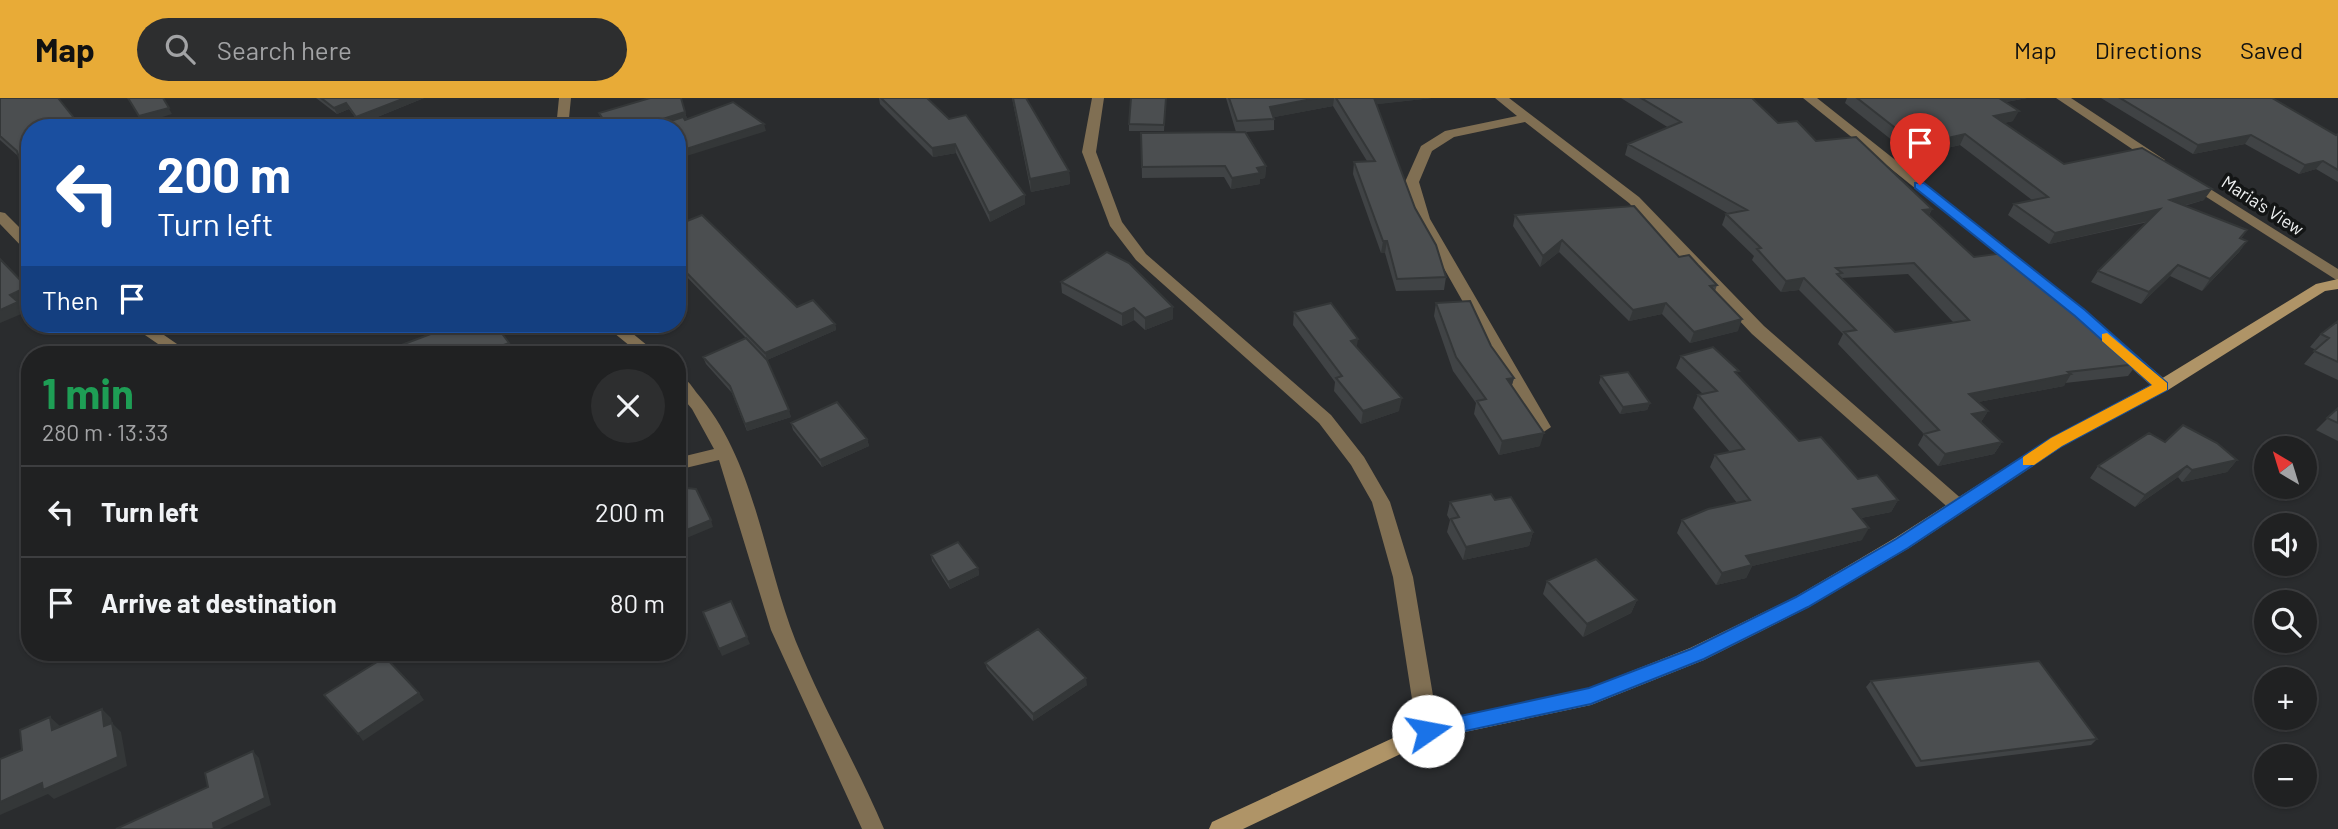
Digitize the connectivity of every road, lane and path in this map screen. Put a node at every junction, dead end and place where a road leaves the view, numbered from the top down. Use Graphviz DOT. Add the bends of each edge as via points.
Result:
graph roads {
  1 [pos="565,98"];
  2 [pos="1098,98"];
  3 [pos="1501,98"];
  4 [pos="1809,98"];
  5 [pos="2062,98"];
  6 [pos="1527,118"];
  7 [pos="563,119"];
  8 [pos="0,216"];
  9 [pos="21,238"];
  10 [pos="2338,276"];
  11 [pos="2338,284"];
  12 [pos="151,333"];
  13 [pos="623,333"];
  14 [pos="171,346"];
  15 [pos="639,346"];
  16 [pos="2162,386"];
  17 [pos="686,388"];
  18 [pos="1542,427"];
  19 [pos="725,452"];
  20 [pos="686,462"];
  21 [pos="1958,506"];
  22 [pos="1428,731"];
  23 [pos="873,829"];
  24 [pos="1220,829"];
  1 -- 7 [label="street"];
  2 -- 22 [label="street" via="1089,152 1115,223 1141,257 1325,419 1358,461 1381,502 1403,577"];
  3 -- 6 [label="street"];
  4 -- 16 [label="street" via="2042,283"];
  5 -- 10 [label="street, Maria's View"];
  6 -- 18 [label="street" via="1450,134 1426,149 1412,182 1423,219"];
  6 -- 21 [label="street" via="1634,201 1758,330"];
  8 -- 9 [label="street"];
  11 -- 16 [label="street" via="2321,287"];
  12 -- 14 [label="street"];
  13 -- 15 [label="street"];
  16 -- 21 [label="street" via="2057,442"];
  17 -- 19 [label="street"];
  19 -- 20 [label="street"];
  19 -- 23 [label="street" via="782,631"];
  21 -- 22 [label="street" via="1802,602 1697,654 1591,696"];
  22 -- 24 [label="street"];
}
